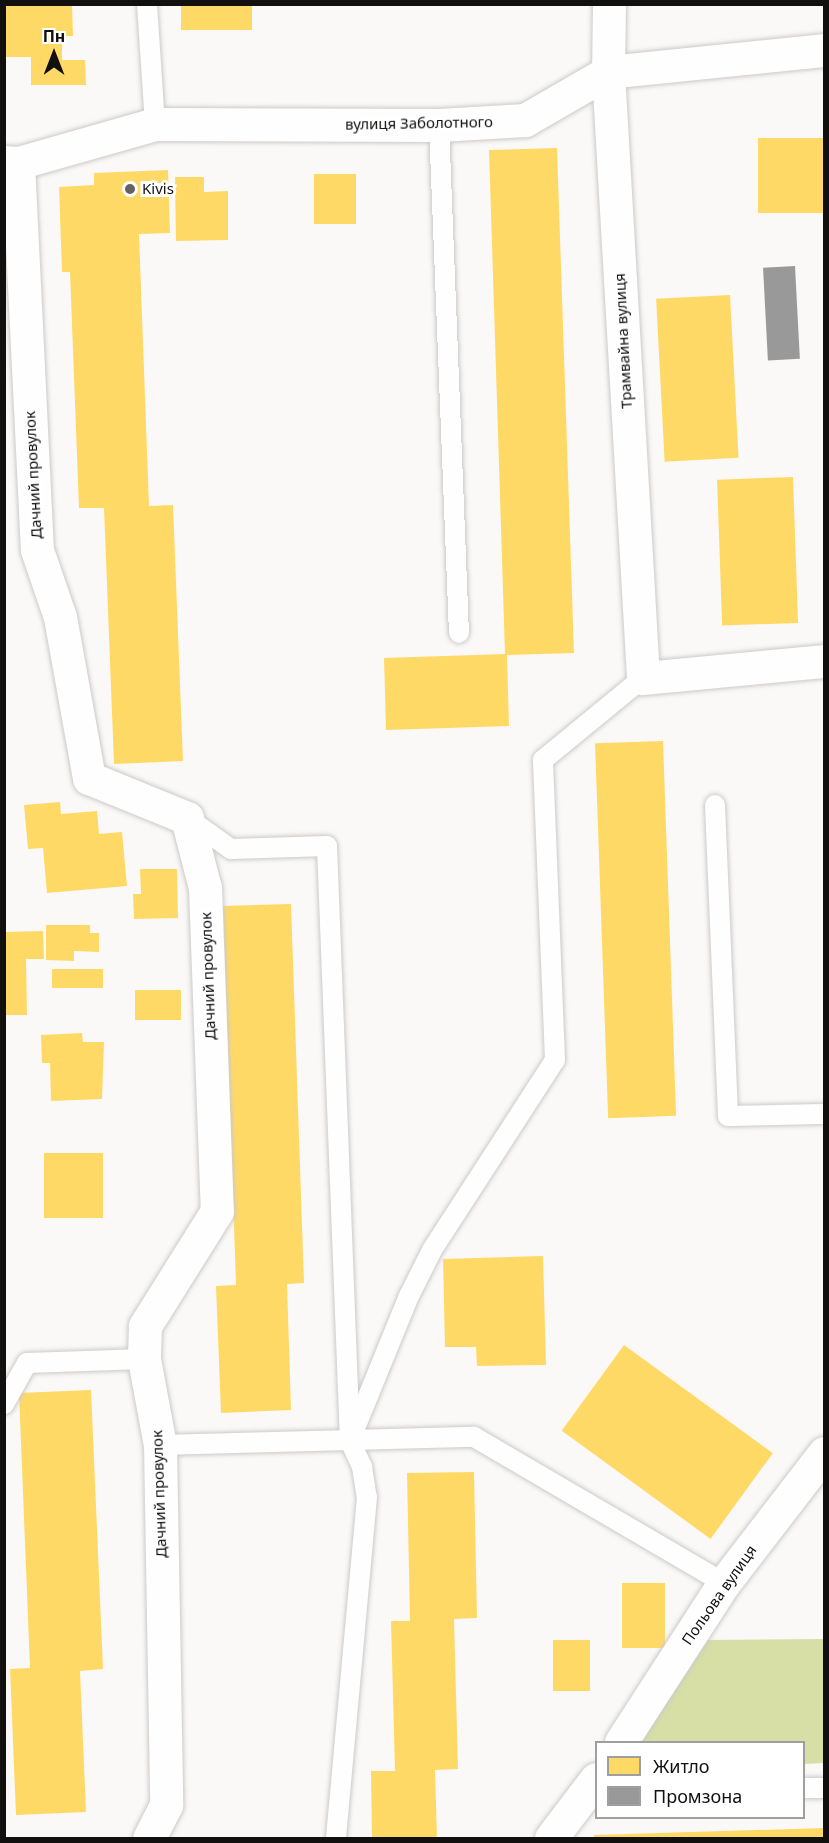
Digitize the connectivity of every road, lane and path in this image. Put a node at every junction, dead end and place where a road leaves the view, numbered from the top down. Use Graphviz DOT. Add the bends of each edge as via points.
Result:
graph roads {
  1 [pos="147,4"];
  2 [pos="609,4"];
  3 [pos="825,50"];
  4 [pos="608,72"];
  5 [pos="154,124"];
  6 [pos="439,125"];
  7 [pos="11,162"];
  8 [pos="459,633"];
  9 [pos="825,661"];
  10 [pos="643,678"];
  11 [pos="715,805"];
  12 [pos="187,818"];
  13 [pos="825,1114"];
  14 [pos="144,1359"];
  15 [pos="4,1404"];
  16 [pos="350,1441"];
  17 [pos="160,1445"];
  18 [pos="825,1453"];
  19 [pos="724,1583"];
  20 [pos="622,1741"];
  21 [pos="594,1787"];
  22 [pos="805,1788"];
  23 [pos="825,1788"];
  24 [pos="149,1839"];
  25 [pos="336,1839"];
  26 [pos="551,1839"];
  1 -- 5 [label="lane"];
  2 -- 4 [label="street, Трамвайна вулиця"];
  3 -- 4 [label="street, вулиця Заболотного"];
  4 -- 6 [label="street, вулиця Заболотного" via="525,120"];
  4 -- 10 [label="street, Трамвайна вулиця"];
  5 -- 6 [label="street, вулиця Заболотного"];
  5 -- 7 [label="street, вулиця Заболотного"];
  6 -- 8 [label="lane"];
  7 -- 12 [label="street, Дачний провулок" via="37,550 60,617 89,778"];
  9 -- 10 [label="street"];
  10 -- 16 [label="lane" via="543,760 555,1060 432,1250"];
  11 -- 13 [label="lane" via="728,1116"];
  12 -- 14 [label="street, Дачний провулок" via="205,888 217,1210 145,1326"];
  12 -- 16 [label="lane" via="231,849 327,846"];
  14 -- 15 [label="lane" via="27,1363"];
  14 -- 17 [label="street, Дачний провулок"];
  16 -- 17 [label="lane"];
  16 -- 19 [label="lane" via="474,1437"];
  16 -- 25 [label="lane" via="363,1467 367,1497"];
  17 -- 24 [label="street, Дачний провулок" via="166,1805"];
  18 -- 19 [label="street, Польова вулиця"];
  19 -- 20 [label="street, Польова вулиця"];
  21 -- 26 [label="street"];
  22 -- 23 [label="lane"];
}
